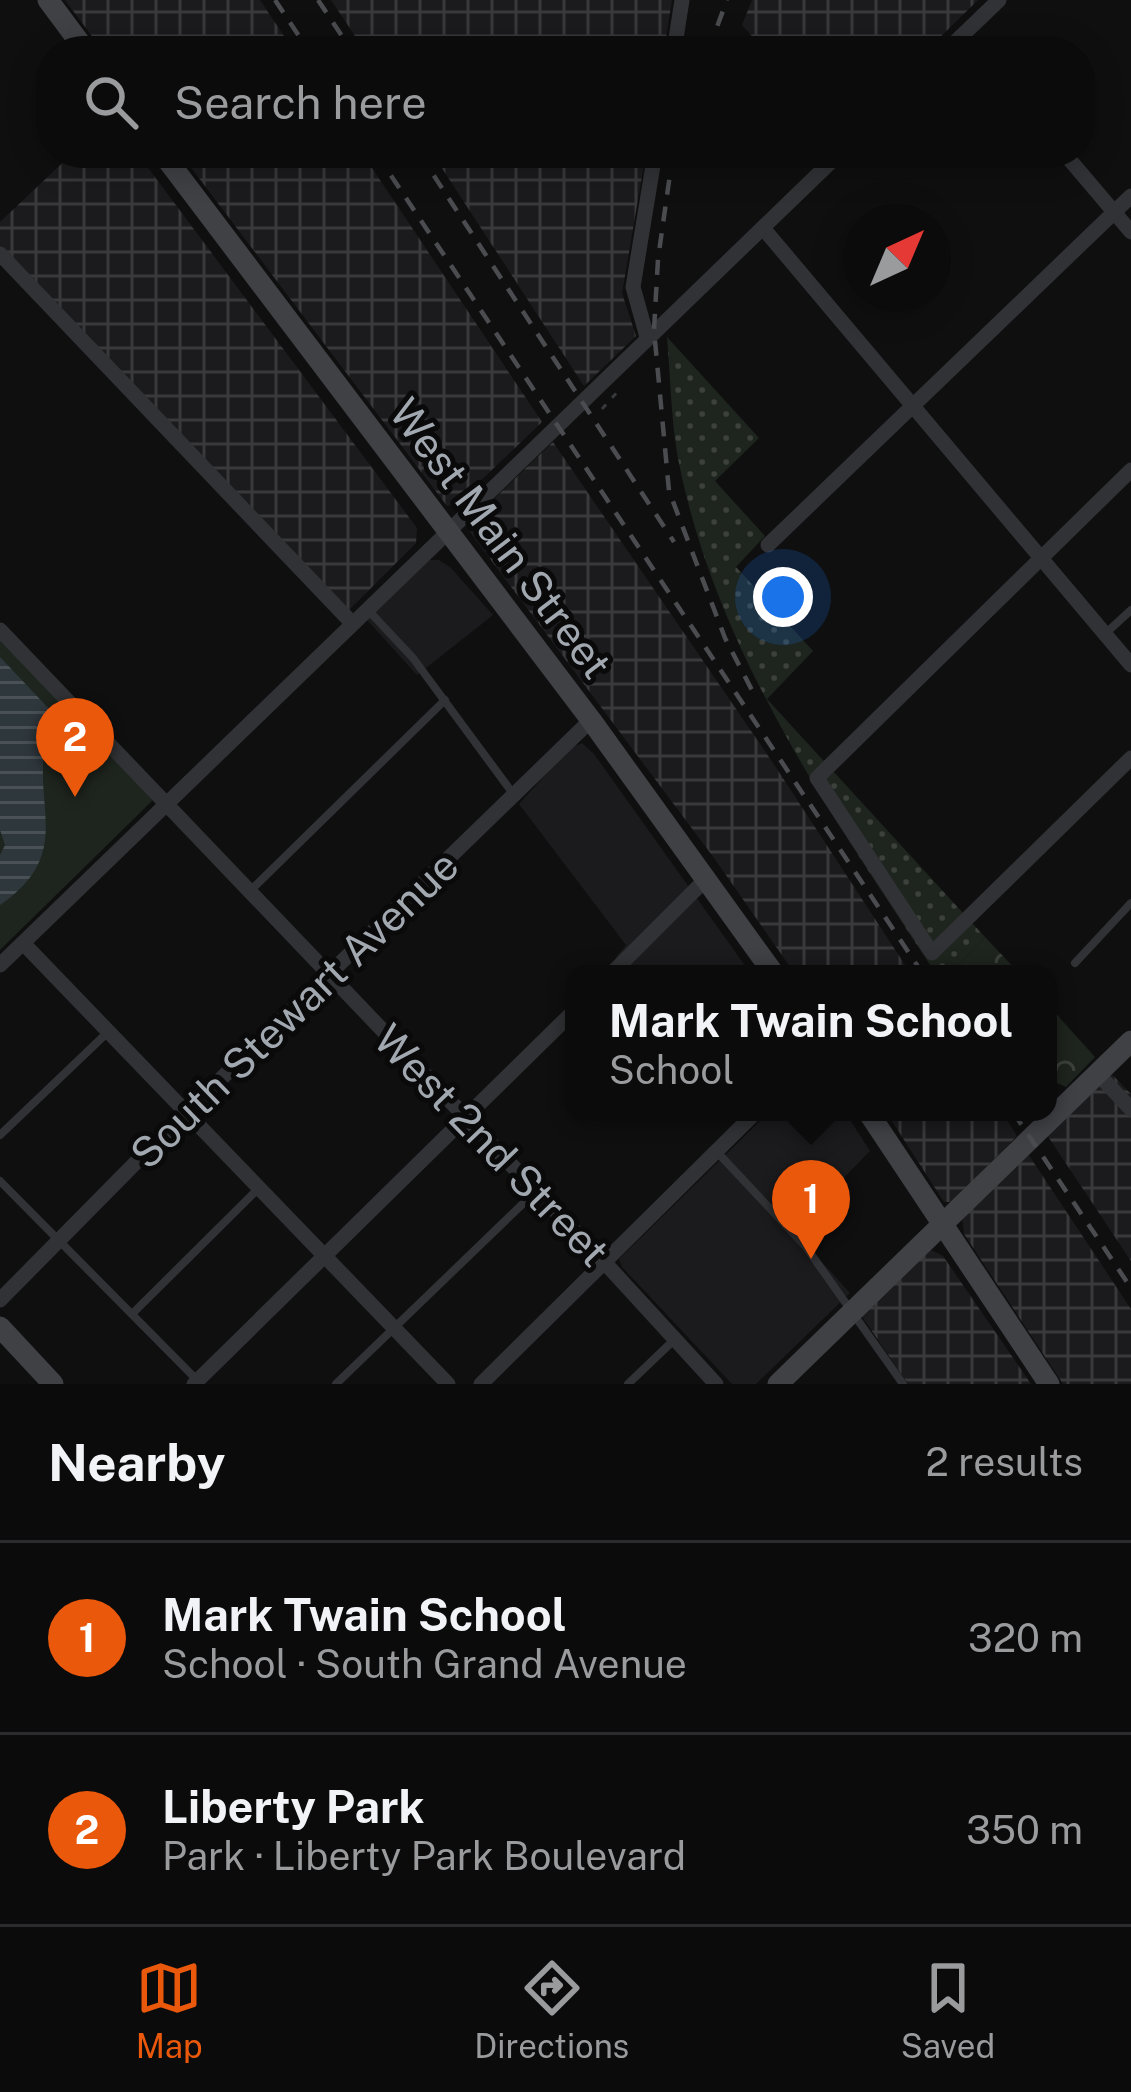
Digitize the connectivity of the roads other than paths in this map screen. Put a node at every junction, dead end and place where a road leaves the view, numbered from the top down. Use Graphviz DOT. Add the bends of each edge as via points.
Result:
graph roads {
  1 [pos="48,0"];
  2 [pos="682,0"];
  3 [pos="999,0"];
  4 [pos="964,34"];
  5 [pos="75,36"];
  6 [pos="676,36"];
  7 [pos="173,168"];
  8 [pos="653,168"];
  9 [pos="825,168"];
  10 [pos="1077,168"];
  11 [pos="1131,196"];
  12 [pos="1114,212"];
  13 [pos="763,228"];
  14 [pos="1131,232"];
  15 [pos="0,254"];
  16 [pos="647,337"];
  17 [pos="912,406"];
  18 [pos="1131,470"];
  19 [pos="446,532"];
  20 [pos="768,544"];
  21 [pos="1040,558"];
  22 [pos="368,608"];
  23 [pos="1131,610"];
  24 [pos="352,623"];
  25 [pos="0,630"];
  26 [pos="1105,634"];
  27 [pos="1131,664"];
  28 [pos="445,700"];
  29 [pos="591,720"];
  30 [pos="1131,758"];
  31 [pos="514,795"];
  32 [pos="165,804"];
  33 [pos="708,877"];
  34 [pos="250,892"];
  35 [pos="1131,903"];
  36 [pos="23,943"];
  37 [pos="1075,963"];
  38 [pos="0,965"];
  39 [pos="620,965"];
  40 [pos="769,965"];
  41 [pos="329,975"];
  42 [pos="565,1019"];
  43 [pos="109,1031"];
  44 [pos="1131,1041"];
  45 [pos="1098,1074"];
  46 [pos="1131,1109"];
  47 [pos="188,1111"];
  48 [pos="1057,1112"];
  49 [pos="466,1118"];
  50 [pos="747,1121"];
  51 [pos="874,1121"];
  52 [pos="1047,1121"];
  53 [pos="0,1135"];
  54 [pos="717,1152"];
  55 [pos="0,1181"];
  56 [pos="261,1186"];
  57 [pos="536,1191"];
  58 [pos="944,1226"];
  59 [pos="59,1240"];
  60 [pos="327,1255"];
  61 [pos="606,1264"];
  62 [pos="0,1300"];
  63 [pos="854,1312"];
  64 [pos="132,1314"];
  65 [pos="394,1327"];
  66 [pos="0,1328"];
  67 [pos="675,1339"];
  68 [pos="198,1383"];
  69 [pos="53,1384"];
  70 [pos="336,1384"];
  71 [pos="448,1384"];
  72 [pos="482,1384"];
  73 [pos="628,1384"];
  74 [pos="716,1384"];
  75 [pos="778,1384"];
  76 [pos="903,1384"];
  77 [pos="1049,1384"];
  1 -- 5 [label="main road"];
  2 -- 6 [label="street"];
  3 -- 4 [label="street"];
  7 -- 19 [label="main road, West Main Street"];
  8 -- 16 [label="street" via="633,287"];
  9 -- 13 [label="street"];
  10 -- 12 [label="street"];
  11 -- 12 [label="street"];
  12 -- 14 [label="street"];
  12 -- 17 [label="street"];
  13 -- 16 [label="street"];
  13 -- 17 [label="street"];
  15 -- 24 [label="street"];
  16 -- 19 [label="street"];
  17 -- 20 [label="street"];
  17 -- 21 [label="street"];
  18 -- 21 [label="street"];
  19 -- 22 [label="street"];
  19 -- 29 [label="main road, West Main Street"];
  21 -- 26 [label="street"];
  21 -- 30 [label="street" via="817,778 932,953"];
  22 -- 24 [label="street"];
  22 -- 28 [label="lane"];
  23 -- 26 [label="lane"];
  24 -- 32 [label="street"];
  25 -- 32 [label="street, West 2nd Street"];
  26 -- 27 [label="street"];
  28 -- 31 [label="lane"];
  28 -- 34 [label="lane"];
  29 -- 31 [label="street, South Stewart Avenue"];
  29 -- 33 [label="main road, West Main Street"];
  31 -- 41 [label="street, South Stewart Avenue"];
  32 -- 34 [label="street, West 2nd Street"];
  32 -- 36 [label="street"];
  33 -- 39 [label="street"];
  33 -- 40 [label="main road, West Main Street"];
  34 -- 41 [label="street, West 2nd Street"];
  35 -- 37 [label="lane"];
  36 -- 38 [label="street"];
  36 -- 43 [label="street"];
  41 -- 47 [label="street, South Stewart Avenue"];
  41 -- 49 [label="street, West 2nd Street"];
  42 -- 49 [label="street"];
  43 -- 47 [label="street"];
  43 -- 53 [label="lane"];
  44 -- 45 [label="main road"];
  45 -- 46 [label="street"];
  45 -- 48 [label="main road"];
  47 -- 56 [label="street"];
  47 -- 59 [label="street, South Stewart Avenue"];
  49 -- 57 [label="street, West 2nd Street"];
  49 -- 60 [label="street"];
  50 -- 54 [label="street"];
  51 -- 58 [label="main road"];
  52 -- 58 [label="main road"];
  54 -- 61 [label="street"];
  54 -- 63 [label="lane"];
  55 -- 59 [label="lane"];
  56 -- 60 [label="street"];
  56 -- 64 [label="lane"];
  57 -- 61 [label="street, West 2nd Street"];
  57 -- 65 [label="lane"];
  58 -- 63 [label="main road"];
  58 -- 77 [label="main road"];
  59 -- 62 [label="street, South Stewart Avenue"];
  59 -- 64 [label="lane"];
  60 -- 65 [label="street"];
  60 -- 68 [label="street"];
  61 -- 67 [label="street, West 2nd Street"];
  61 -- 72 [label="street"];
  63 -- 75 [label="main road"];
  63 -- 76 [label="lane"];
  64 -- 68 [label="lane"];
  65 -- 70 [label="lane"];
  65 -- 71 [label="street"];
  66 -- 69 [label="main road"];
  67 -- 73 [label="lane"];
  67 -- 74 [label="street, West 2nd Street"];
}
